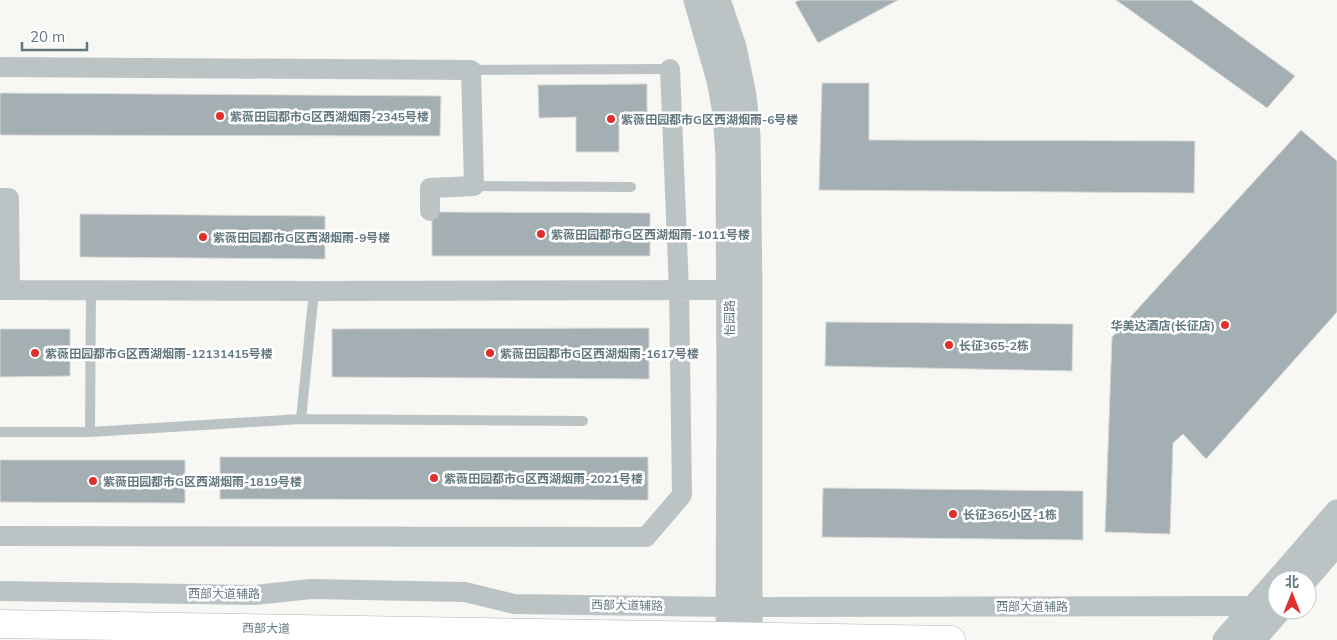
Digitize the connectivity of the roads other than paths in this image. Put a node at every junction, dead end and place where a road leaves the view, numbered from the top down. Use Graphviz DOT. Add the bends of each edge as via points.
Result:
graph roads {
  1 [pos="696,0"];
  2 [pos="718,0"];
  3 [pos="0,67"];
  4 [pos="670,69"];
  5 [pos="471,70"];
  6 [pos="474,186"];
  7 [pos="631,187"];
  8 [pos="0,198"];
  9 [pos="430,211"];
  10 [pos="5,290"];
  11 [pos="91,290"];
  12 [pos="679,290"];
  13 [pos="729,290"];
  14 [pos="314,291"];
  15 [pos="301,419"];
  16 [pos="584,421"];
  17 [pos="0,432"];
  18 [pos="90,432"];
  19 [pos="1337,512"];
  20 [pos="0,536"];
  21 [pos="1337,543"];
  22 [pos="1287,570"];
  23 [pos="1314,570"];
  24 [pos="0,591"];
  25 [pos="739,607"];
  26 [pos="1267,608"];
  27 [pos="0,624"];
  28 [pos="739,638"];
  29 [pos="952,640"];
  30 [pos="1225,640"];
  31 [pos="1253,640"];
  1 -- 13 [label="street, 怡园路" via="725,113"];
  2 -- 25 [label="street, 怡园路" via="734,47 748,136 750,293"];
  3 -- 5 [label="street"];
  4 -- 5 [label="lane"];
  4 -- 12 [label="street"];
  5 -- 6 [label="street"];
  6 -- 7 [label="lane"];
  6 -- 9 [label="street" via="430,188"];
  8 -- 10 [label="street" via="9,198"];
  10 -- 11 [label="street"];
  11 -- 14 [label="street"];
  11 -- 18 [label="lane"];
  12 -- 13 [label="street"];
  12 -- 14 [label="street"];
  12 -- 20 [label="street" via="682,495 646,537"];
  13 -- 25 [label="street, 怡园路"];
  14 -- 15 [label="lane"];
  15 -- 16 [label="lane"];
  15 -- 18 [label="lane"];
  17 -- 18 [label="lane"];
  19 -- 22 [label="street"];
  21 -- 23 [label="street"];
  24 -- 25 [label="street, 西部大道辅路" via="255,594 311,589 465,592 514,604"];
  25 -- 26 [label="street, 西部大道辅路"];
  25 -- 28 [label="street, 怡园路"];
  26 -- 30 [label="street"];
  26 -- 31 [label="street"];
  27 -- 28 [label="main road, 西部大道"];
  28 -- 29 [label="main road, 西部大道"];
}
